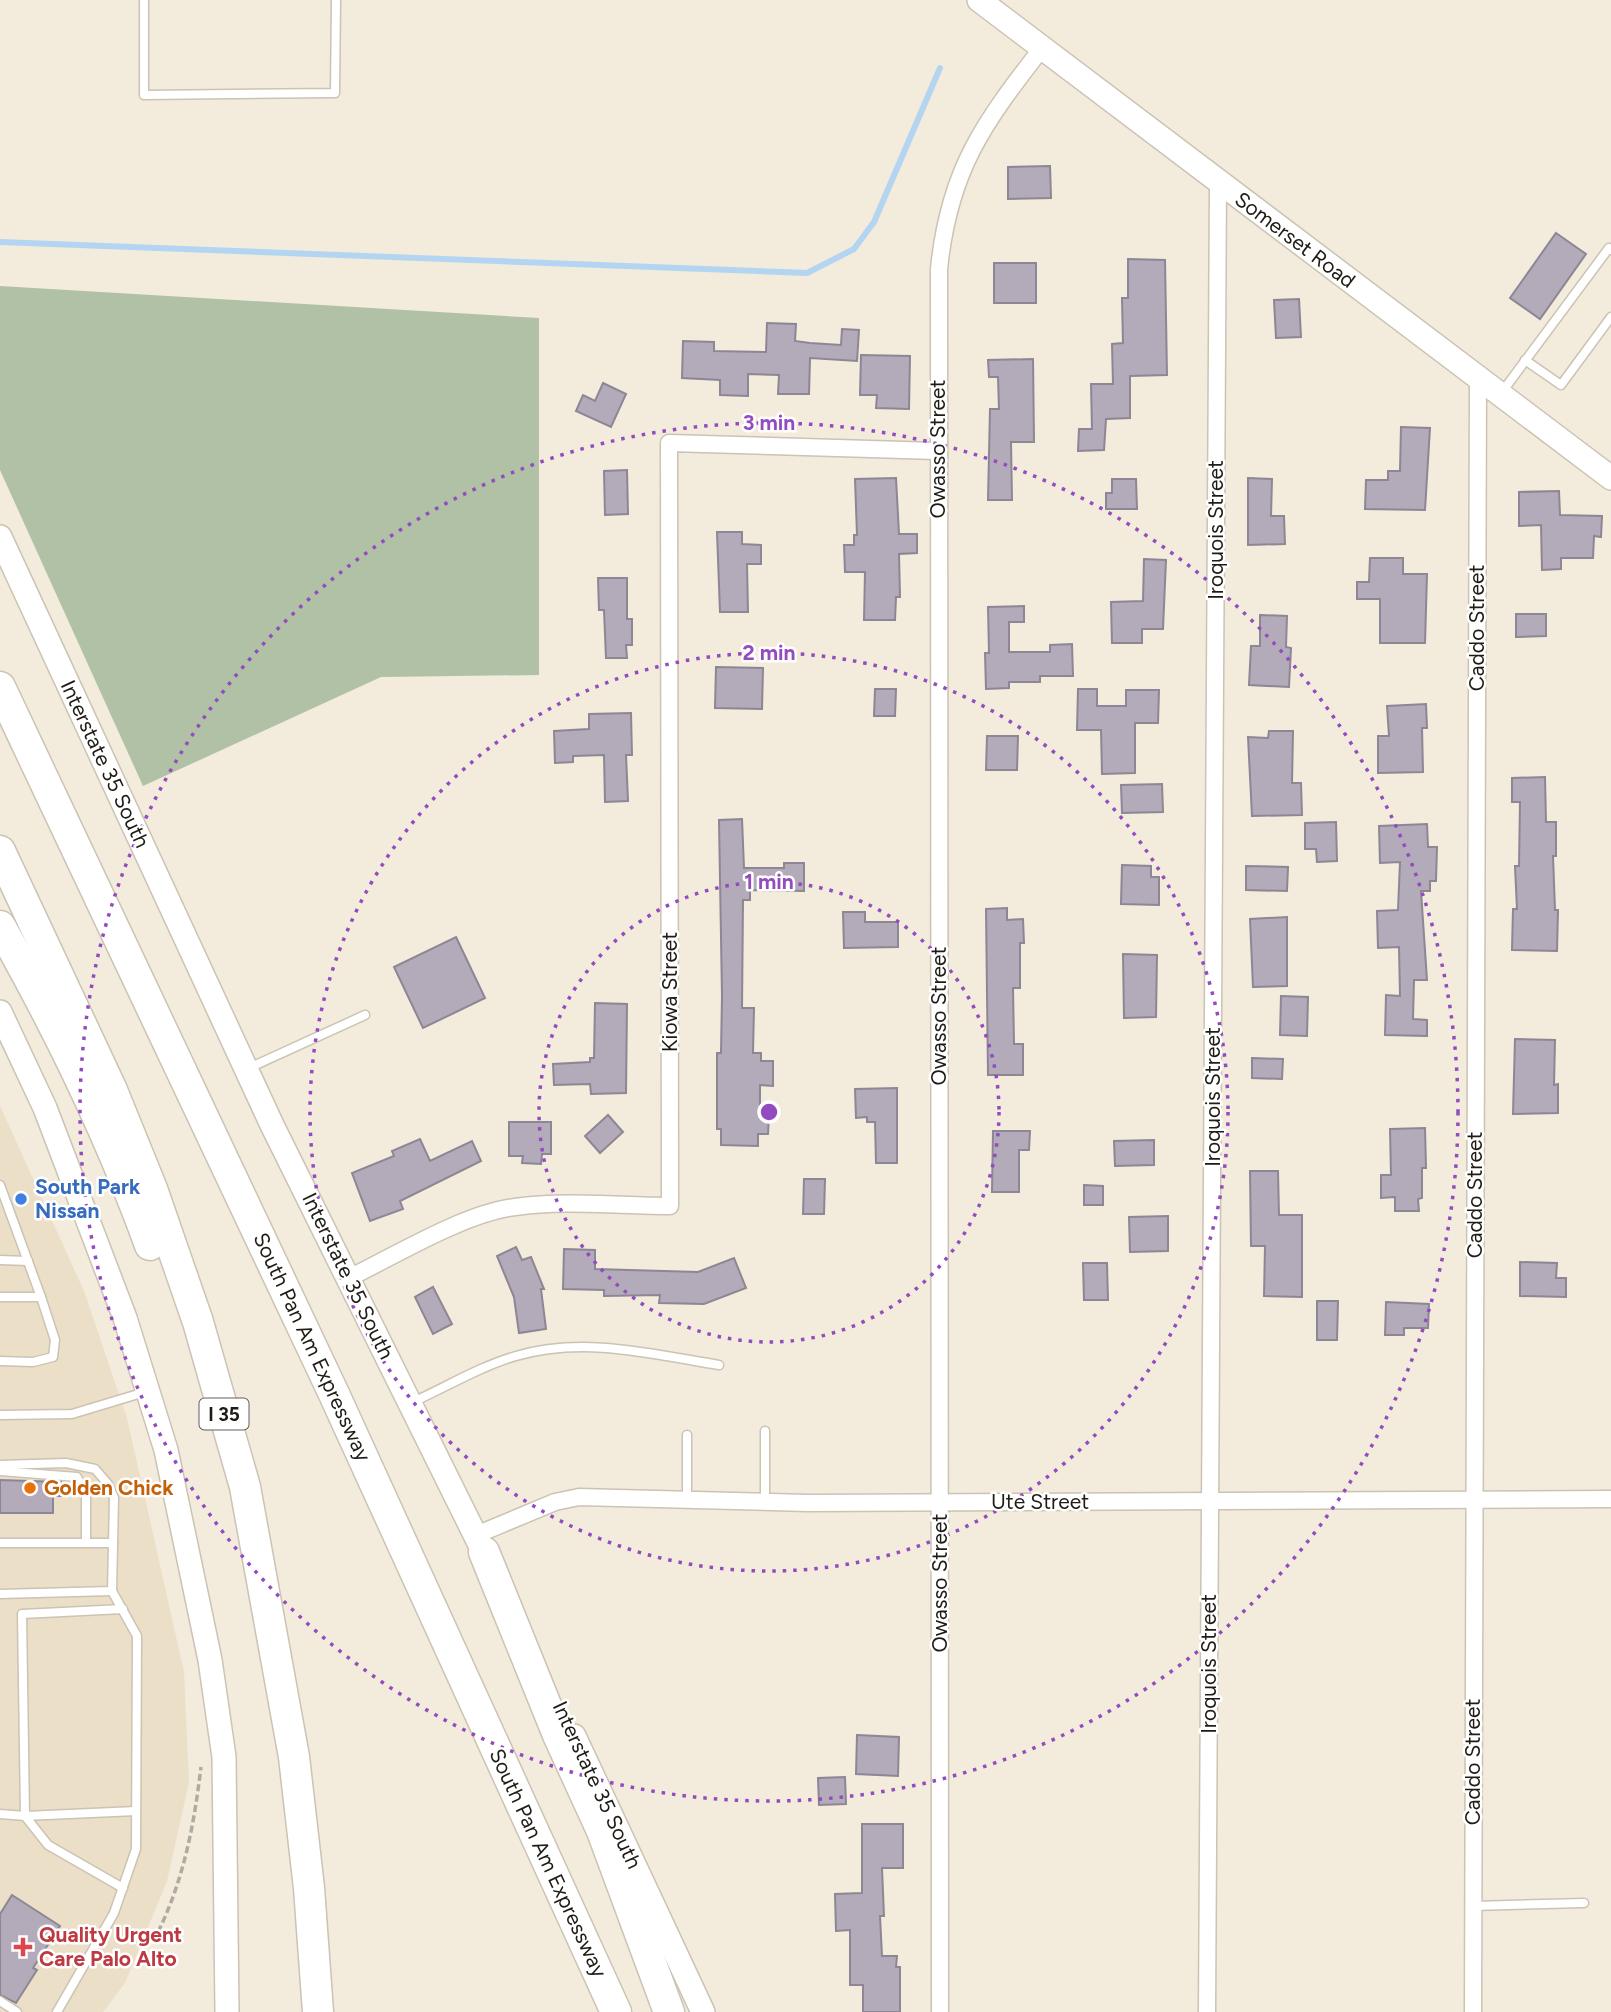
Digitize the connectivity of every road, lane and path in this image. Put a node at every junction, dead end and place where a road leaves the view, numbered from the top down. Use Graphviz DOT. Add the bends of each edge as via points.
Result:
graph roads {
  1 [pos="144,0"];
  2 [pos="336,0"];
  3 [pos="979,0"];
  4 [pos="1042,48"];
  5 [pos="1218,182"];
  6 [pos="1611,250"];
  7 [pos="1611,317"];
  8 [pos="1525,360"];
  9 [pos="1478,379"];
  10 [pos="1500,395"];
  11 [pos="937,451"];
  12 [pos="1611,478"];
  13 [pos="0,537"];
  14 [pos="0,687"];
  15 [pos="0,851"];
  16 [pos="0,926"];
  17 [pos="0,1012"];
  18 [pos="365,1015"];
  19 [pos="6,1039"];
  20 [pos="246,1069"];
  21 [pos="0,1185"];
  22 [pos="0,1260"];
  23 [pos="28,1261"];
  24 [pos="349,1278"];
  25 [pos="0,1297"];
  26 [pos="41,1297"];
  27 [pos="0,1361"];
  28 [pos="719,1365"];
  29 [pos="148,1391"];
  30 [pos="411,1403"];
  31 [pos="0,1415"];
  32 [pos="765,1431"];
  33 [pos="687,1435"];
  34 [pos="0,1465"];
  35 [pos="0,1471"];
  36 [pos="245,1487"];
  37 [pos="1611,1499"];
  38 [pos="687,1500"];
  39 [pos="1474,1500"];
  40 [pos="1210,1501"];
  41 [pos="765,1502"];
  42 [pos="940,1503"];
  43 [pos="0,1543"];
  44 [pos="86,1543"];
  45 [pos="113,1543"];
  46 [pos="480,1544"];
  47 [pos="112,1591"];
  48 [pos="0,1594"];
  49 [pos="123,1609"];
  50 [pos="202,1762"];
  51 [pos="136,1811"];
  52 [pos="0,1814"];
  53 [pos="25,1816"];
  54 [pos="122,1888"];
  55 [pos="1584,1903"];
  56 [pos="1473,1906"];
  57 [pos="226,1931"];
  58 [pos="158,1932"];
  59 [pos="0,2001"];
  60 [pos="17,2012"];
  61 [pos="57,2012"];
  62 [pos="210,2012"];
  63 [pos="227,2012"];
  64 [pos="318,2012"];
  65 [pos="616,2012"];
  66 [pos="669,2012"];
  67 [pos="704,2012"];
  68 [pos="940,2012"];
  69 [pos="1207,2012"];
  70 [pos="1472,2012"];
  1 -- 2 [label="lane" via="144,95 158,95 335,93"];
  3 -- 4 [label="main road, Somerset Road"];
  4 -- 5 [label="main road, Somerset Road"];
  4 -- 11 [label="street, Owasso Street" via="984,126 948,209 939,269"];
  5 -- 9 [label="main road, Somerset Road"];
  5 -- 40 [label="street, Iroquois Street"];
  6 -- 8 [label="lane"];
  7 -- 8 [label="lane" via="1560,385"];
  8 -- 10 [label="lane"];
  9 -- 10 [label="main road, Somerset Road"];
  9 -- 39 [label="street, Caddo Street"];
  10 -- 12 [label="main road, Somerset Road"];
  11 -- 24 [label="street, Kiowa Street" via="669,443 670,1206 499,1210"];
  11 -- 42 [label="street, Owasso Street"];
  13 -- 20 [label="main road, Interstate 35 South"];
  14 -- 65 [label="highway, South Pan Am Expressway" via="334,1394"];
  15 -- 36 [label="highway, I 35" via="111,1088 152,1189 198,1322"];
  16 -- 36 [label="highway" via="102,1125"];
  17 -- 19 [label="main road"];
  18 -- 20 [label="lane"];
  19 -- 29 [label="main road" via="45,1108"];
  20 -- 24 [label="main road, Interstate 35 South"];
  21 -- 23 [label="lane"];
  22 -- 23 [label="lane"];
  23 -- 26 [label="lane"];
  24 -- 30 [label="main road, Interstate 35 South"];
  25 -- 26 [label="lane"];
  26 -- 27 [label="lane" via="55,1340 52,1357 33,1362"];
  28 -- 30 [label="lane" via="594,1345 546,1349 514,1356"];
  29 -- 31 [label="lane" via="72,1414"];
  29 -- 57 [label="main road" via="166,1450 210,1660 224,1758"];
  30 -- 46 [label="main road, Interstate 35 South"];
  32 -- 41 [label="lane"];
  33 -- 38 [label="lane"];
  34 -- 45 [label="lane" via="66,1463 96,1469 114,1498"];
  35 -- 44 [label="lane" via="77,1477 86,1494"];
  36 -- 64 [label="highway, I 35" via="294,1757"];
  37 -- 39 [label="street, Ute Street"];
  38 -- 41 [label="street, Ute Street"];
  38 -- 46 [label="street, Ute Street" via="579,1497 555,1502"];
  39 -- 40 [label="street, Ute Street"];
  39 -- 56 [label="street, Caddo Street"];
  40 -- 42 [label="street, Ute Street"];
  40 -- 69 [label="street, Iroquois Street"];
  41 -- 42 [label="street, Ute Street"];
  42 -- 68 [label="street, Owasso Street"];
  43 -- 44 [label="lane"];
  44 -- 45 [label="lane"];
  45 -- 47 [label="lane"];
  46 -- 66 [label="highway" via="602,1831"];
  46 -- 67 [label="main road, Interstate 35 South"];
  47 -- 48 [label="lane"];
  47 -- 49 [label="lane"];
  49 -- 51 [label="lane" via="136,1636"];
  49 -- 53 [label="lane" via="22,1614"];
  50 -- 58 [label="path" via="193,1829 174,1899"];
  51 -- 53 [label="lane"];
  51 -- 54 [label="lane" via="136,1849"];
  52 -- 53 [label="lane"];
  53 -- 54 [label="lane" via="48,1845"];
  54 -- 61 [label="lane" via="114,1913"];
  55 -- 56 [label="lane"];
  56 -- 70 [label="street, Caddo Street"];
  57 -- 62 [label="main road"];
  57 -- 63 [label="main road"];
  59 -- 60 [label="lane"];
}
